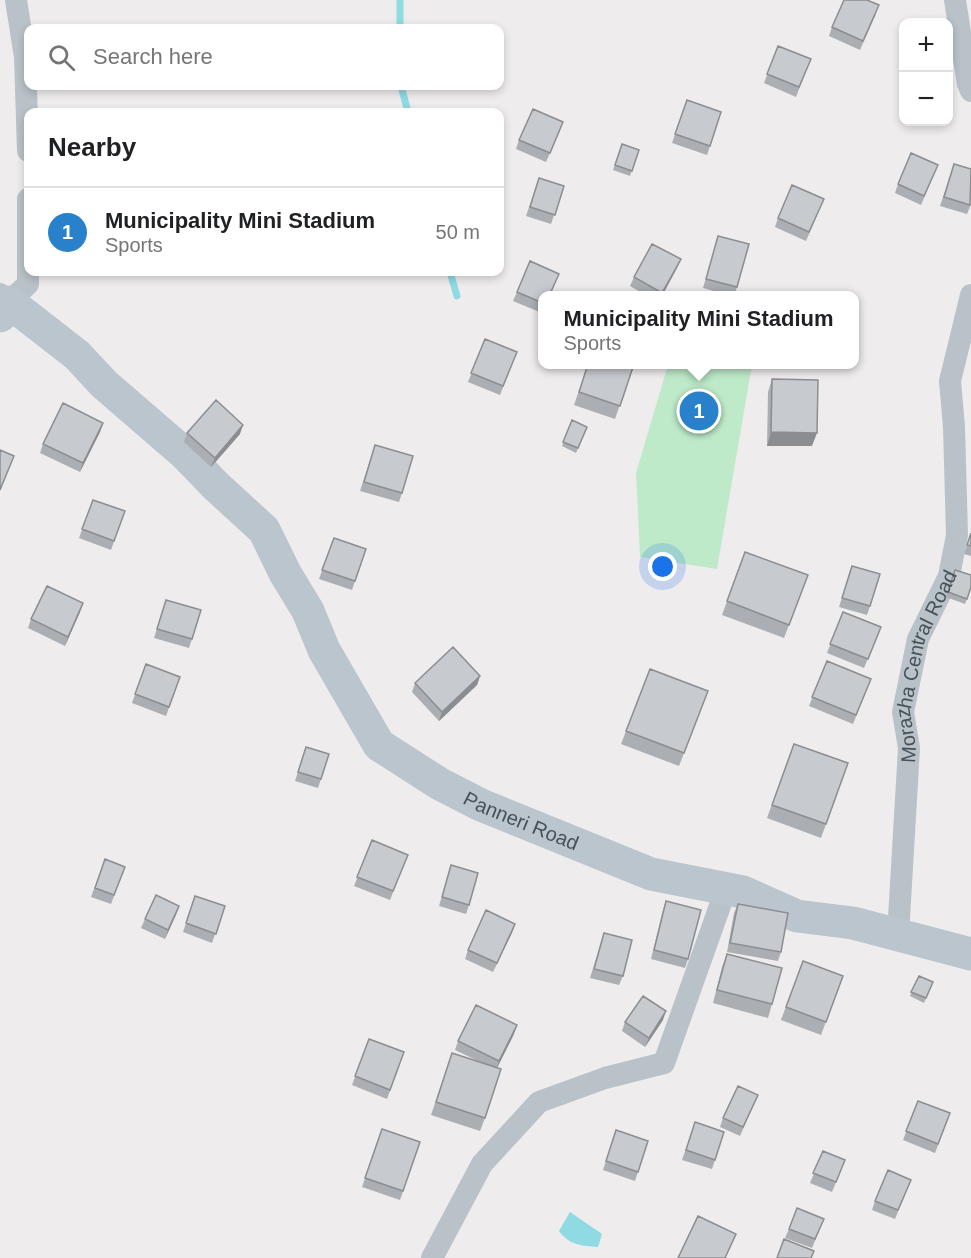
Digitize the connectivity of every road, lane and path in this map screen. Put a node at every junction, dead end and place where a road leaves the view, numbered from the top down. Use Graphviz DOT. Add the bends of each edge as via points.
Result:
graph roads {
  1 [pos="16,0"];
  2 [pos="955,0"];
  3 [pos="24,51"];
  4 [pos="26,90"];
  5 [pos="971,91"];
  6 [pos="27,108"];
  7 [pos="28,276"];
  8 [pos="971,295"];
  9 [pos="3,304"];
  10 [pos="726,889"];
  11 [pos="898,935"];
  12 [pos="971,954"];
  13 [pos="432,1258"];
  1 -- 3 [label="street"];
  2 -- 5 [label="street"];
  4 -- 6 [label="street"];
  7 -- 9 [label="street" via="28,284"];
  8 -- 11 [label="street, Morazha Central Road" via="950,381 957,536 949,576 918,639 903,712 909,748"];
  9 -- 10 [label="main road, Panneri Road" via="77,355 264,530 308,611 324,650 379,745 481,805 651,874"];
  10 -- 11 [label="main road, Panneri Road" via="743,892 797,916 853,923"];
  10 -- 13 [label="street" via="664,1063 605,1078 539,1102 483,1164"];
  11 -- 12 [label="main road, Panneri Road"];
}
